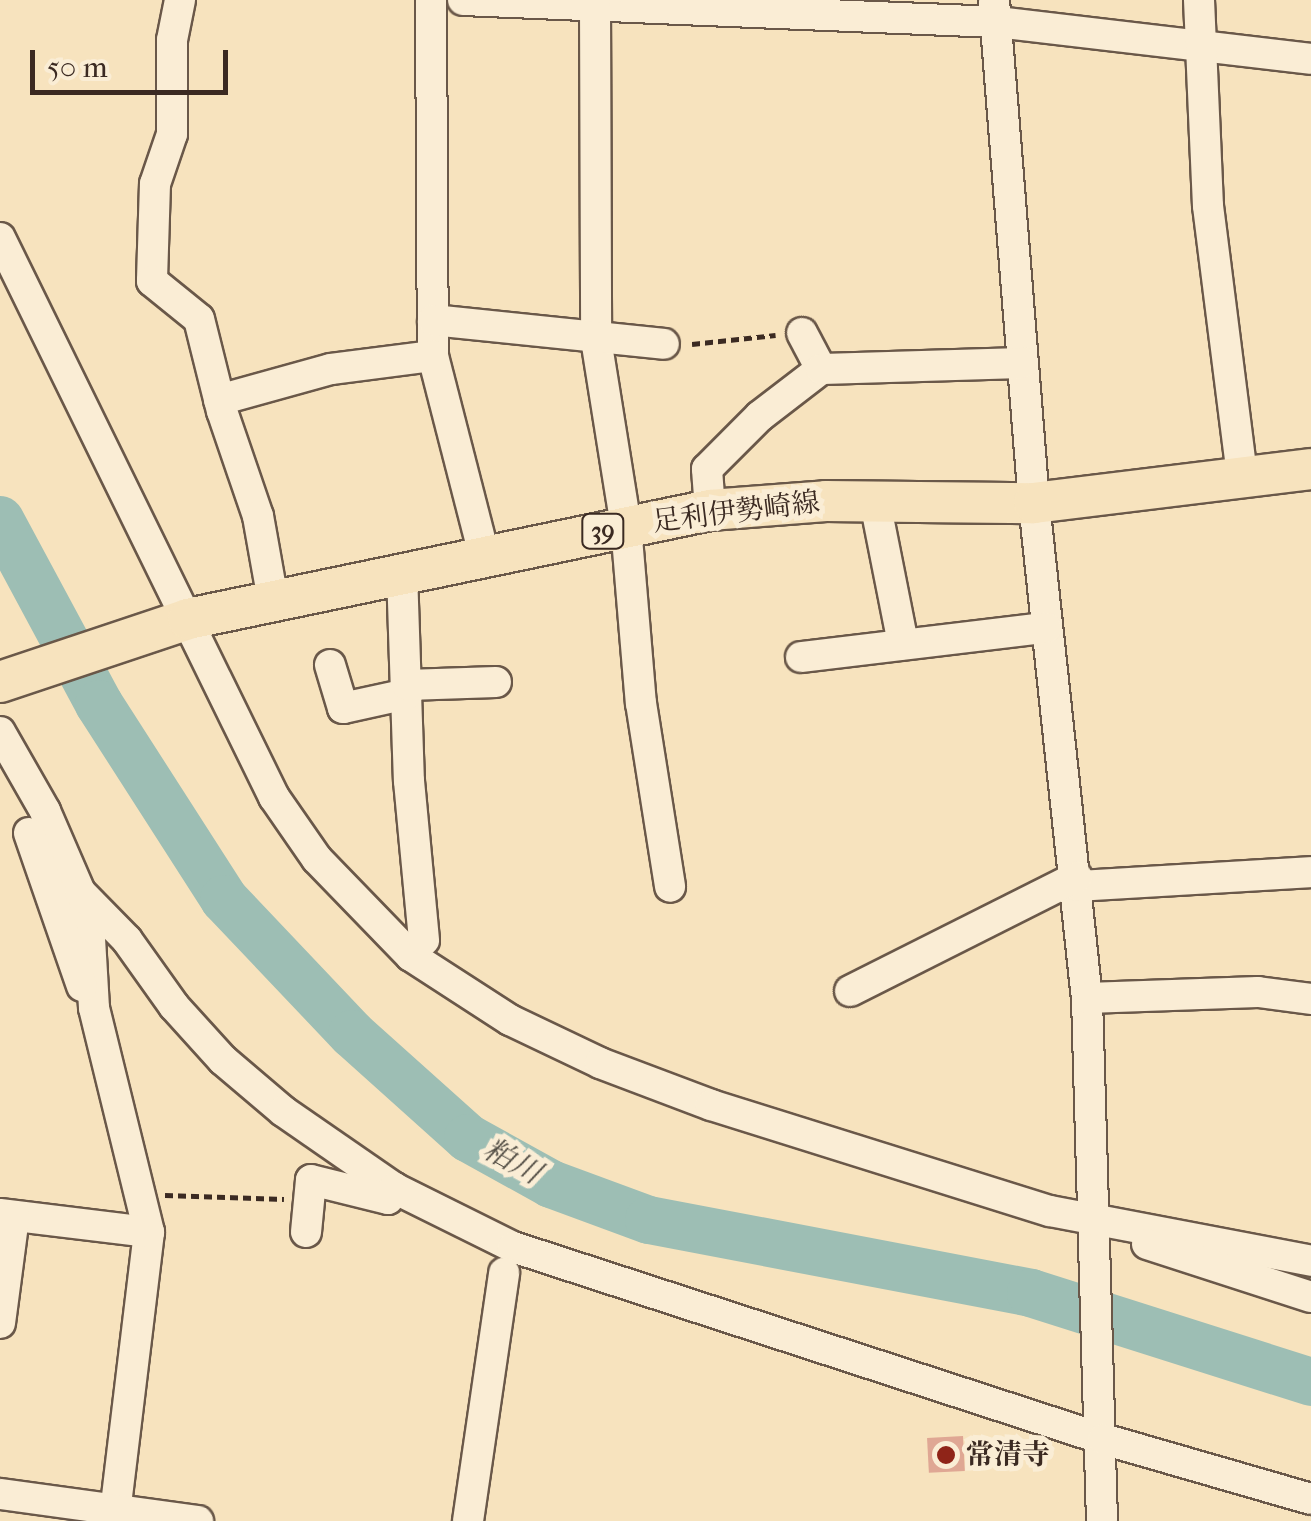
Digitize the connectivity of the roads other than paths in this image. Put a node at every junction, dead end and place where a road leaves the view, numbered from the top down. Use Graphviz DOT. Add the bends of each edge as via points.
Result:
graph roads {
  1 [pos="180,0"];
  2 [pos="431,0"];
  3 [pos="462,0"];
  4 [pos="1199,0"];
  5 [pos="554,2"];
  6 [pos="595,6"];
  7 [pos="768,6"];
  8 [pos="996,11"];
  9 [pos="1201,48"];
  10 [pos="1311,60"];
  11 [pos="0,238"];
  12 [pos="433,320"];
  13 [pos="802,333"];
  14 [pos="596,339"];
  15 [pos="664,344"];
  16 [pos="433,356"];
  17 [pos="1023,363"];
  18 [pos="820,369"];
  19 [pos="219,400"];
  20 [pos="1311,469"];
  21 [pos="1242,477"];
  22 [pos="875,502"];
  23 [pos="1034,503"];
  24 [pos="710,510"];
  25 [pos="626,526"];
  26 [pos="484,555"];
  27 [pos="402,572"];
  28 [pos="272,600"];
  29 [pos="183,620"];
  30 [pos="1046,628"];
  31 [pos="903,644"];
  32 [pos="801,657"];
  33 [pos="330,665"];
  34 [pos="0,682"];
  35 [pos="496,682"];
  36 [pos="407,690"];
  37 [pos="0,732"];
  38 [pos="29,833"];
  39 [pos="1311,872"];
  40 [pos="1077,881"];
  41 [pos="670,887"];
  42 [pos="80,892"];
  43 [pos="424,940"];
  44 [pos="850,990"];
  45 [pos="1087,998"];
  46 [pos="1311,1000"];
  47 [pos="94,1008"];
  48 [pos="394,1188"];
  49 [pos="7,1215"];
  50 [pos="1098,1225"];
  51 [pos="150,1232"];
  52 [pos="306,1232"];
  53 [pos="1311,1261"];
  54 [pos="504,1273"];
  55 [pos="1311,1297"];
  56 [pos="0,1322"];
  57 [pos="1103,1435"];
  58 [pos="0,1494"];
  59 [pos="1311,1499"];
  60 [pos="115,1516"];
  61 [pos="198,1521"];
  62 [pos="468,1521"];
  63 [pos="1102,1521"];
  1 -- 19 [label="street" via="173,30 172,134 156,184 152,281 199,320"];
  2 -- 12 [label="street"];
  3 -- 5 [label="street"];
  4 -- 9 [label="street"];
  5 -- 6 [label="street"];
  6 -- 7 [label="street"];
  6 -- 14 [label="street"];
  7 -- 8 [label="street"];
  8 -- 9 [label="street"];
  8 -- 17 [label="street"];
  9 -- 10 [label="street"];
  9 -- 21 [label="street" via="1208,206"];
  11 -- 29 [label="street"];
  12 -- 14 [label="street"];
  12 -- 16 [label="street"];
  13 -- 18 [label="street"];
  14 -- 15 [label="street"];
  14 -- 25 [label="street"];
  16 -- 19 [label="street" via="331,369"];
  16 -- 26 [label="street"];
  17 -- 18 [label="street"];
  17 -- 23 [label="street"];
  18 -- 24 [label="street" via="707,468"];
  19 -- 28 [label="street" via="258,516"];
  20 -- 21 [label="main road, 足利伊勢崎線 / 39"];
  21 -- 23 [label="main road, 足利伊勢崎線 / 39"];
  22 -- 23 [label="main road, 足利伊勢崎線 / 39"];
  22 -- 24 [label="main road, 足利伊勢崎線 / 39"];
  22 -- 31 [label="street"];
  23 -- 30 [label="street"];
  24 -- 25 [label="main road, 足利伊勢崎線 / 39"];
  25 -- 26 [label="main road, 足利伊勢崎線 / 39"];
  25 -- 41 [label="street" via="641,703"];
  26 -- 27 [label="main road, 足利伊勢崎線 / 39"];
  27 -- 28 [label="main road, 足利伊勢崎線 / 39"];
  27 -- 36 [label="street"];
  28 -- 29 [label="main road, 足利伊勢崎線 / 39"];
  29 -- 34 [label="main road, 足利伊勢崎線 / 39"];
  29 -- 50 [label="street" via="274,796 317,858 411,956 458,990 600,1063"];
  30 -- 31 [label="street"];
  30 -- 40 [label="street"];
  31 -- 32 [label="street"];
  33 -- 36 [label="street" via="342,708"];
  35 -- 36 [label="street"];
  36 -- 43 [label="street"];
  37 -- 42 [label="street" via="46,811"];
  38 -- 47 [label="street"];
  39 -- 40 [label="street"];
  40 -- 44 [label="street"];
  40 -- 45 [label="street"];
  42 -- 47 [label="street"];
  42 -- 48 [label="street" via="223,1060 322,1142"];
  45 -- 46 [label="street" via="1258,992"];
  45 -- 50 [label="street"];
  47 -- 51 [label="street"];
  48 -- 52 [label="street" via="388,1199 311,1180"];
  48 -- 57 [label="street" via="514,1247 606,1281"];
  49 -- 51 [label="street"];
  49 -- 56 [label="street"];
  50 -- 53 [label="street"];
  50 -- 55 [label="street"];
  50 -- 57 [label="street"];
  51 -- 60 [label="street"];
  54 -- 62 [label="street"];
  57 -- 59 [label="street"];
  57 -- 63 [label="street"];
  58 -- 60 [label="street"];
  60 -- 61 [label="street"];
}
